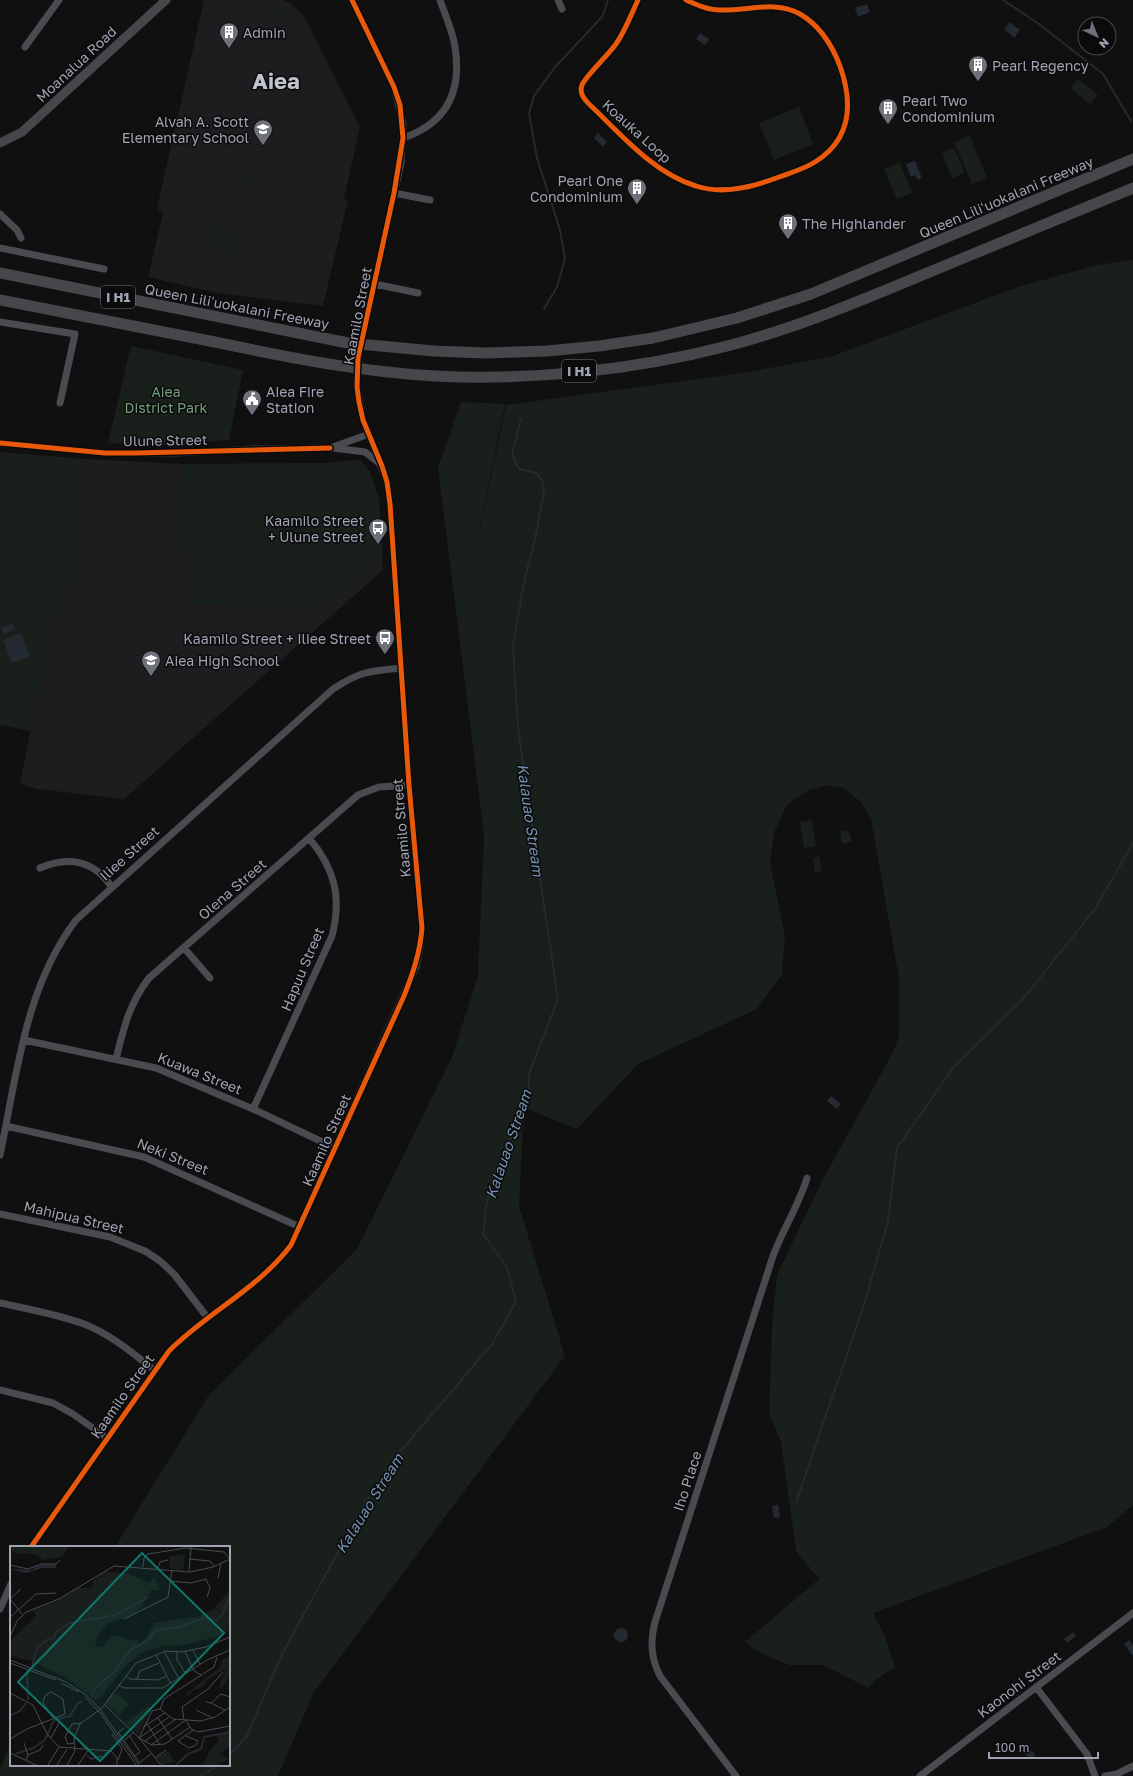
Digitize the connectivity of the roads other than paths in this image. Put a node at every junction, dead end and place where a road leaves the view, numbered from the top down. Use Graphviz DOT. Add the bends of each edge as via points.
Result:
graph roads {
  1 [pos="58,0"];
  2 [pos="352,0"];
  3 [pos="440,0"];
  4 [pos="558,0"];
  5 [pos="638,0"];
  6 [pos="686,0"];
  7 [pos="160,2"];
  8 [pos="562,9"];
  9 [pos="25,48"];
  10 [pos="403,138"];
  11 [pos="0,143"];
  12 [pos="1133,159"];
  13 [pos="1133,188"];
  14 [pos="394,193"];
  15 [pos="430,200"];
  16 [pos="0,214"];
  17 [pos="21,238"];
  18 [pos="0,248"];
  19 [pos="104,269"];
  20 [pos="0,273"];
  21 [pos="375,284"];
  22 [pos="418,293"];
  23 [pos="0,300"];
  24 [pos="0,322"];
  25 [pos="60,403"];
  26 [pos="369,434"];
  27 [pos="0,443"];
  28 [pos="330,448"];
  29 [pos="382,466"];
  30 [pos="401,668"];
  31 [pos="409,785"];
  32 [pos="309,838"];
  33 [pos="40,868"];
  34 [pos="111,886"];
  35 [pos="184,948"];
  36 [pos="210,978"];
  37 [pos="24,1040"];
  38 [pos="116,1059"];
  39 [pos="253,1109"];
  40 [pos="6,1126"];
  41 [pos="335,1148"];
  42 [pos="0,1154"];
  43 [pos="807,1178"];
  44 [pos="0,1214"];
  45 [pos="300,1227"];
  46 [pos="0,1303"];
  47 [pos="207,1318"];
  48 [pos="154,1370"];
  49 [pos="0,1390"];
  50 [pos="107,1438"];
  51 [pos="32,1546"];
  52 [pos="10,1585"];
  53 [pos="3,1595"];
  54 [pos="0,1609"];
  55 [pos="1133,1613"];
  56 [pos="1036,1687"];
  57 [pos="1133,1766"];
  58 [pos="736,1776"];
  59 [pos="921,1776"];
  60 [pos="1094,1776"];
  61 [pos="1105,1776"];
  1 -- 9 [label="street"];
  2 -- 10 [label="street, Kaamilo Street" via="394,87 400,105"];
  3 -- 10 [label="street" via="455,45 458,74 450,102 438,119 415,134"];
  4 -- 8 [label="street"];
  5 -- 6 [label="street, Koauka Loop" via="616,43 586,78 581,92 589,104 651,162 666,173 697,187 729,190 759,185 815,162 830,149 840,135 849,106 838,60 814,24 785,7 772,5 720,10 706,8"];
  7 -- 11 [label="main road, Moanalua Road" via="22,132"];
  10 -- 14 [label="street, Kaamilo Street"];
  12 -- 20 [label="highway, Queen Liliʻuokalani Freeway / I H1" via="812,294 737,318 653,338 600,346 485,353 348,343"];
  13 -- 23 [label="highway, I H1" via="880,293 790,327 725,347 635,364 558,374 483,378 363,370"];
  14 -- 15 [label="street"];
  14 -- 21 [label="street, Kaamilo Street"];
  16 -- 17 [label="street" via="17,230"];
  18 -- 19 [label="street"];
  21 -- 22 [label="street"];
  21 -- 26 [label="street, Kaamilo Street, bridge" via="358,358 359,402"];
  24 -- 25 [label="street" via="75,334"];
  26 -- 28 [label="street, Ulune Street"];
  26 -- 29 [label="street, Kaamilo Street"];
  27 -- 28 [label="street, Ulune Street" via="105,453"];
  28 -- 29 [label="street" via="365,452"];
  29 -- 30 [label="street, Kaamilo Street" via="390,504"];
  30 -- 31 [label="street, Kaamilo Street"];
  30 -- 34 [label="street, Iliee Street" via="366,671 333,689"];
  31 -- 32 [label="street, Olena Street" via="379,787 358,795"];
  31 -- 41 [label="street, Kaamilo Street" via="422,928 416,967"];
  32 -- 35 [label="street, Olena Street"];
  32 -- 39 [label="street, Hapuu Street" via="321,852 333,877 337,901 336,919 332,936"];
  33 -- 34 [label="street" via="65,860 79,862 93,868"];
  34 -- 37 [label="street, Iliee Street" via="76,920 53,954 42,978"];
  35 -- 36 [label="street"];
  35 -- 38 [label="street, Olena Street" via="149,978 138,993 128,1014"];
  37 -- 38 [label="street, Kuawa Street"];
  37 -- 40 [label="street, Iliee Street"];
  38 -- 39 [label="street, Kuawa Street" via="167,1072"];
  39 -- 41 [label="street, Kuawa Street"];
  40 -- 42 [label="street, Iliee Street"];
  40 -- 45 [label="street, Neki Street" via="144,1157"];
  41 -- 45 [label="street, Kaamilo Street"];
  43 -- 58 [label="street, Iho Place" via="802,1196 773,1256 655,1622 652,1639 654,1661 660,1676"];
  44 -- 47 [label="street, Mahipua Street" via="110,1237 145,1251 174,1274"];
  45 -- 47 [label="street, Kaamilo Street" via="291,1245 269,1271"];
  46 -- 48 [label="street" via="86,1324 105,1334"];
  47 -- 48 [label="street, Kaamilo Street" via="186,1334"];
  48 -- 50 [label="street, Kaamilo Street"];
  49 -- 50 [label="street" via="53,1403"];
  50 -- 51 [label="street, Kaamilo Street"];
  52 -- 53 [label="street"];
  53 -- 54 [label="street"];
  55 -- 56 [label="street, Kaonohi Street"];
  56 -- 59 [label="street, Kaonohi Street"];
  56 -- 60 [label="street" via="1090,1760"];
  57 -- 61 [label="street" via="1117,1774"];
}
